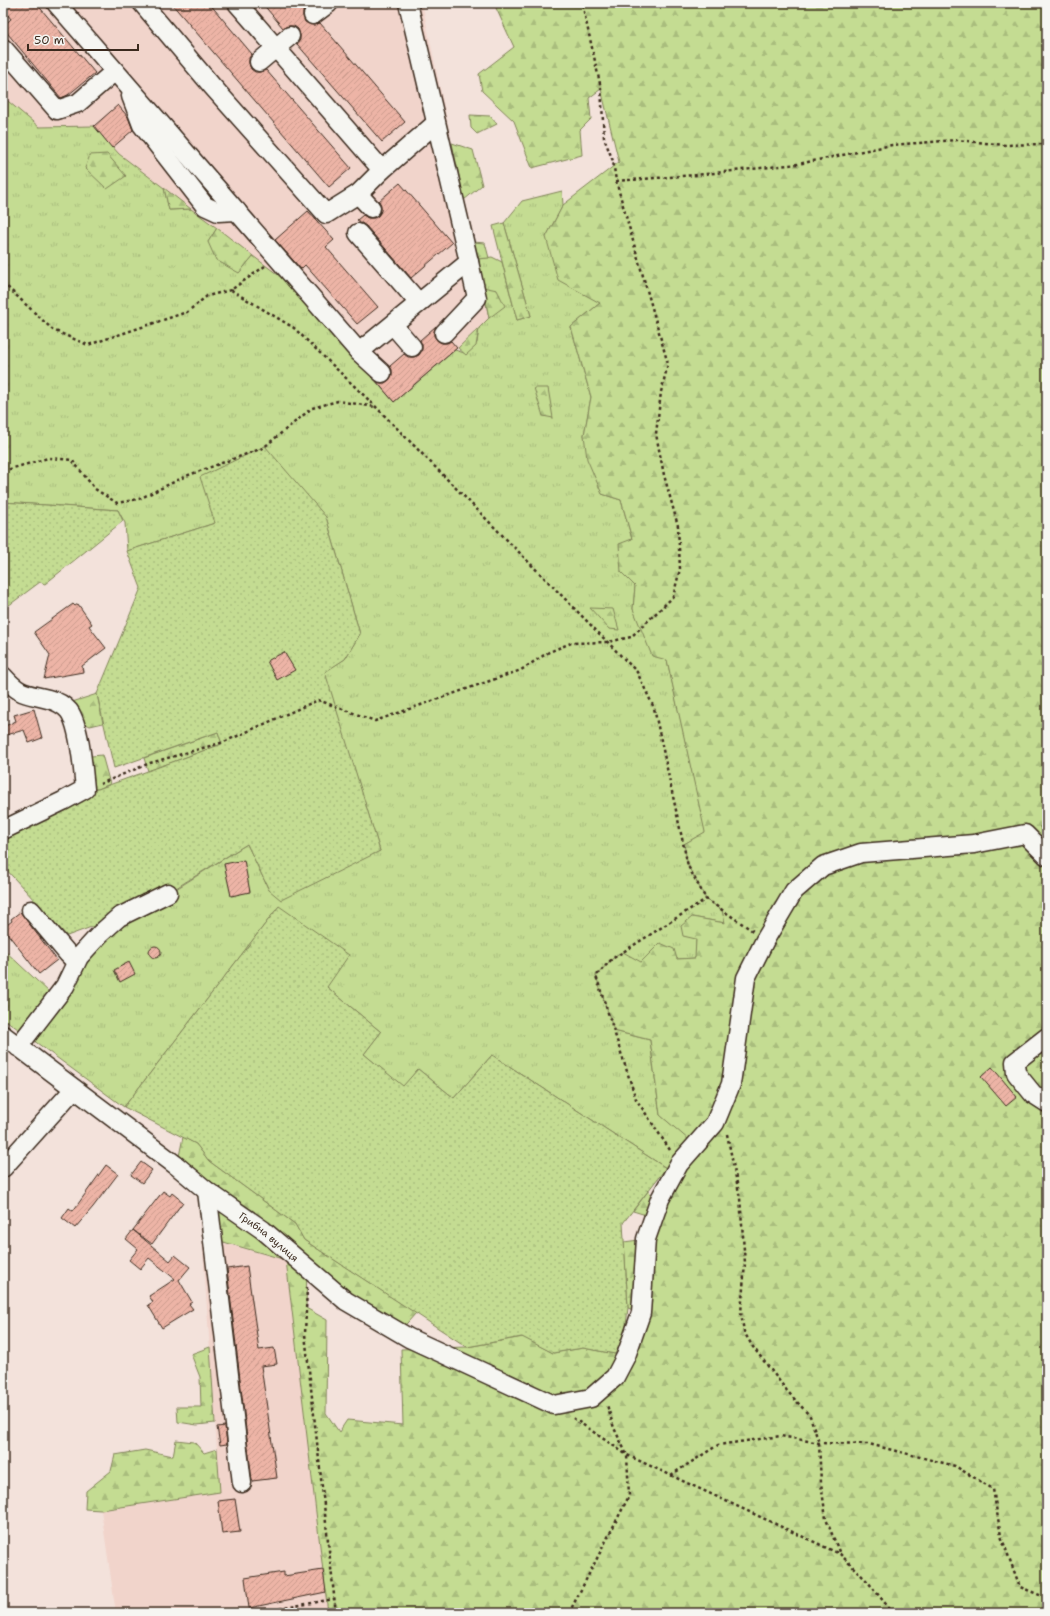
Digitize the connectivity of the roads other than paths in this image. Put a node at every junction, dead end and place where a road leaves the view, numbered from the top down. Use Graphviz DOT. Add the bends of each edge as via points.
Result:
graph roads {
  1 [pos="56,3"];
  2 [pos="142,3"];
  3 [pos="237,3"];
  4 [pos="329,3"];
  5 [pos="408,3"];
  6 [pos="312,15"];
  7 [pos="290,36"];
  8 [pos="3,48"];
  9 [pos="276,48"];
  10 [pos="259,62"];
  11 [pos="121,78"];
  12 [pos="436,123"];
  13 [pos="382,170"];
  14 [pos="358,194"];
  15 [pos="371,208"];
  16 [pos="358,233"];
  17 [pos="469,262"];
  18 [pos="419,303"];
  19 [pos="393,324"];
  20 [pos="444,333"];
  21 [pos="412,347"];
  22 [pos="359,352"];
  23 [pos="382,373"];
  24 [pos="3,676"];
  25 [pos="3,830"];
  26 [pos="1047,856"];
  27 [pos="168,893"];
  28 [pos="32,910"];
  29 [pos="76,962"];
  30 [pos="3,1035"];
  31 [pos="1047,1037"];
  32 [pos="18,1047"];
  33 [pos="74,1089"];
  34 [pos="1047,1103"];
  35 [pos="3,1168"];
  36 [pos="207,1190"];
  37 [pos="242,1483"];
  1 -- 11 [label="street"];
  2 -- 14 [label="street" via="326,214"];
  3 -- 9 [label="street"];
  4 -- 6 [label="street"];
  5 -- 12 [label="street"];
  7 -- 9 [label="street"];
  8 -- 11 [label="street" via="57,110 78,103"];
  9 -- 10 [label="street"];
  9 -- 13 [label="street"];
  11 -- 22 [label="street"];
  12 -- 13 [label="street"];
  12 -- 17 [label="street"];
  13 -- 14 [label="street"];
  14 -- 15 [label="street"];
  16 -- 18 [label="street"];
  17 -- 18 [label="street"];
  17 -- 20 [label="street" via="477,298"];
  18 -- 19 [label="street"];
  19 -- 21 [label="street"];
  19 -- 22 [label="street"];
  22 -- 23 [label="street"];
  24 -- 25 [label="street" via="20,692 53,700 68,710 74,722 85,789"];
  26 -- 36 [label="street, Грибна вулиця" via="1025,834 974,844 861,853 823,866 794,891 746,978 731,1084 715,1123 679,1164 660,1199 646,1239 641,1313 626,1356 615,1377 591,1398 554,1406 409,1338 346,1301 263,1230"];
  27 -- 29 [label="street" via="113,921"];
  28 -- 29 [label="street"];
  29 -- 32 [label="street" via="65,986"];
  30 -- 32 [label="street, Грибна вулиця"];
  31 -- 34 [label="street" via="1015,1062 1016,1073 1033,1094"];
  32 -- 33 [label="street, Грибна вулиця"];
  33 -- 35 [label="street"];
  33 -- 36 [label="street, Грибна вулиця"];
  36 -- 37 [label="street"];
}
